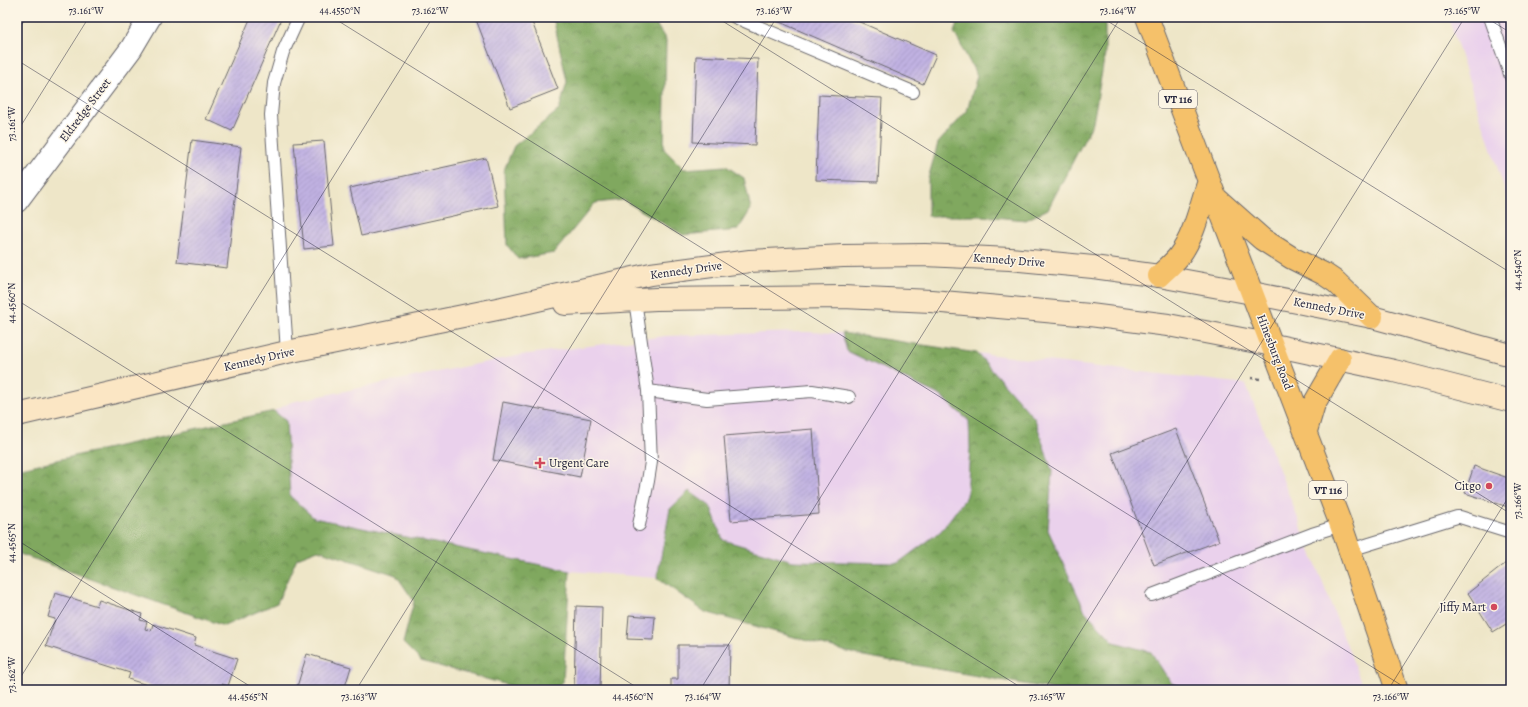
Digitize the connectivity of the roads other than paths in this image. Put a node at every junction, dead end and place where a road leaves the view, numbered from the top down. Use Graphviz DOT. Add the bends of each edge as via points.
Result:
graph roads {
  1 [pos="150,17"];
  2 [pos="300,17"];
  3 [pos="735,17"];
  4 [pos="1147,17"];
  5 [pos="1490,17"];
  6 [pos="1511,77"];
  7 [pos="913,92"];
  8 [pos="1212,189"];
  9 [pos="17,201"];
  10 [pos="1159,276"];
  11 [pos="1252,293"];
  12 [pos="635,300"];
  13 [pos="502,308"];
  14 [pos="1372,317"];
  15 [pos="1273,345"];
  16 [pos="287,352"];
  17 [pos="1511,355"];
  18 [pos="1340,359"];
  19 [pos="648,391"];
  20 [pos="849,396"];
  21 [pos="1511,401"];
  22 [pos="17,402"];
  23 [pos="41,409"];
  24 [pos="17,415"];
  25 [pos="1306,431"];
  26 [pos="639,525"];
  27 [pos="1341,525"];
  28 [pos="1511,533"];
  29 [pos="1350,550"];
  30 [pos="1152,595"];
  31 [pos="1397,690"];
  1 -- 9 [label="street, Eldredge Street" via="130,49"];
  2 -- 16 [label="lane" via="282,52 274,83 271,115"];
  3 -- 7 [label="lane"];
  4 -- 8 [label="main road, Hinesburg Road / VT 116"];
  5 -- 6 [label="lane"];
  8 -- 10 [label="main road" via="1185,247"];
  8 -- 11 [label="main road, Hinesburg Road / VT 116"];
  8 -- 14 [label="main road" via="1262,239 1336,282"];
  10 -- 11 [label="main road, Kennedy Drive"];
  10 -- 13 [label="main road, Kennedy Drive" via="1010,259 924,255 843,256 750,261 651,274"];
  11 -- 14 [label="main road, Kennedy Drive"];
  11 -- 15 [label="main road, Hinesburg Road / VT 116"];
  12 -- 13 [label="main road, Kennedy Drive"];
  12 -- 15 [label="main road, Kennedy Drive" via="843,297 931,301 1106,317 1168,325"];
  12 -- 19 [label="lane"];
  13 -- 16 [label="main road, Kennedy Drive"];
  14 -- 17 [label="main road, Kennedy Drive"];
  15 -- 18 [label="main road, Kennedy Drive"];
  15 -- 25 [label="main road, Hinesburg Road / VT 116"];
  16 -- 23 [label="main road, Kennedy Drive"];
  18 -- 21 [label="main road, Kennedy Drive"];
  18 -- 25 [label="main road" via="1314,404"];
  19 -- 20 [label="lane" via="707,399 812,391"];
  19 -- 26 [label="lane" via="650,462"];
  22 -- 23 [label="street"];
  23 -- 24 [label="main road, Kennedy Drive"];
  25 -- 27 [label="main road, Hinesburg Road / VT 116"];
  27 -- 29 [label="main road, Hinesburg Road / VT 116"];
  27 -- 30 [label="lane"];
  28 -- 29 [label="lane" via="1460,517"];
  29 -- 31 [label="main road, Hinesburg Road / VT 116"];
}
